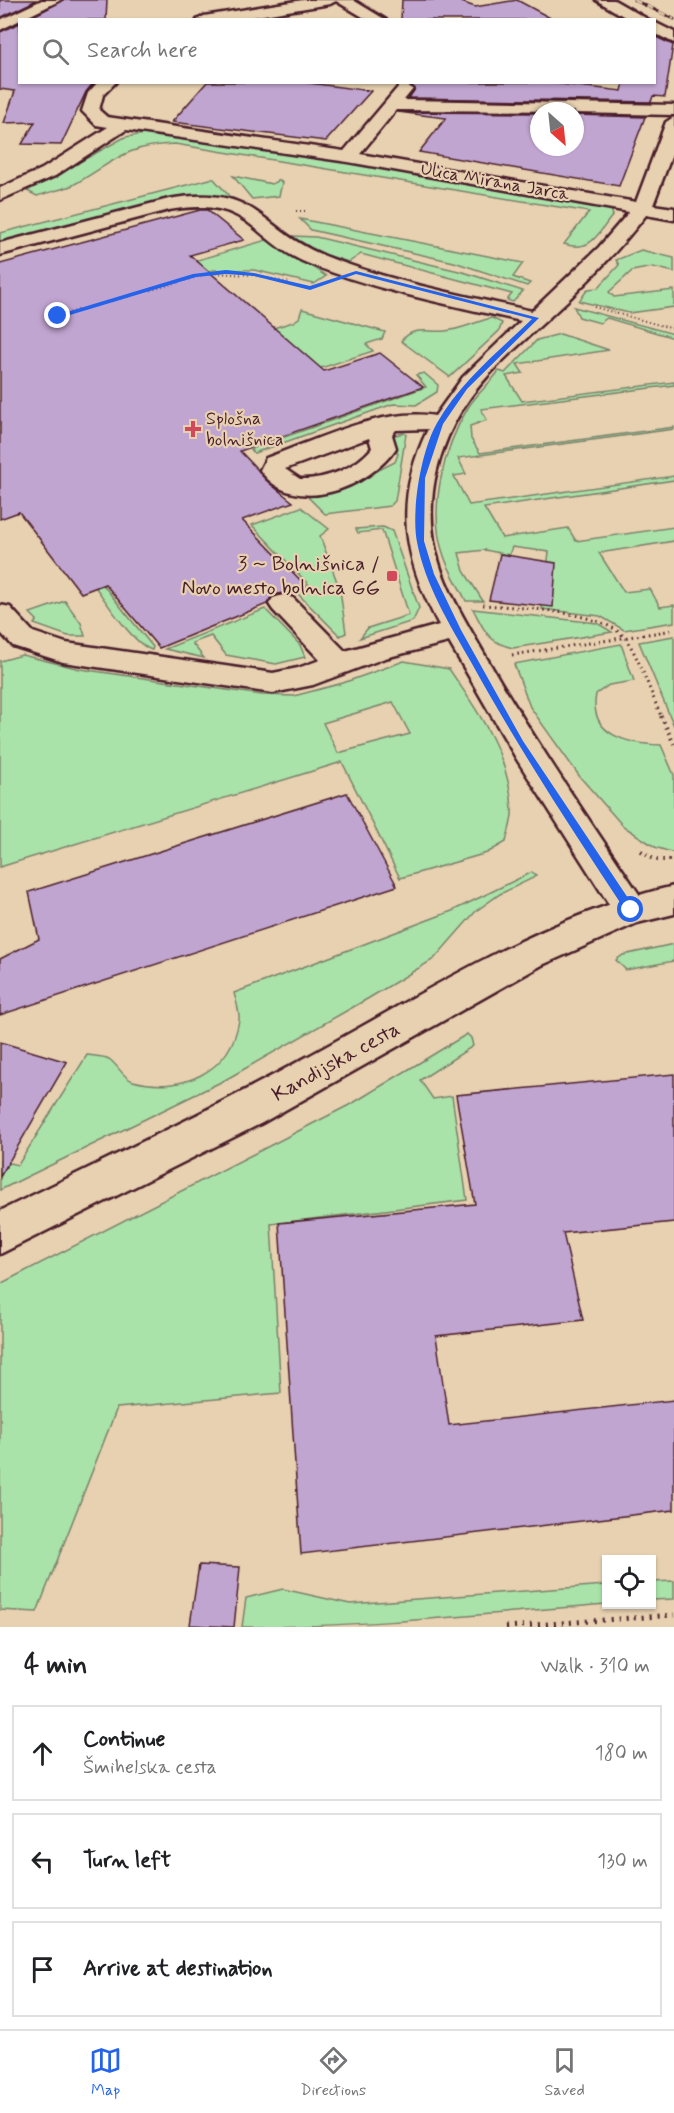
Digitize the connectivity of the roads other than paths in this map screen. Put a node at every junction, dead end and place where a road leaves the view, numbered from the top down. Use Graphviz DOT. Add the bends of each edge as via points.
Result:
graph roads {
  1 [pos="54,0"];
  2 [pos="330,0"];
  3 [pos="343,0"];
  4 [pos="610,3"];
  5 [pos="0,8"];
  6 [pos="21,14"];
  7 [pos="217,18"];
  8 [pos="375,18"];
  9 [pos="638,18"];
  10 [pos="0,26"];
  11 [pos="656,27"];
  12 [pos="674,38"];
  13 [pos="106,84"];
  14 [pos="408,84"];
  15 [pos="392,105"];
  16 [pos="674,110"];
  17 [pos="674,122"];
  18 [pos="123,124"];
  19 [pos="348,157"];
  20 [pos="0,194"];
  21 [pos="641,208"];
  22 [pos="674,214"];
  23 [pos="0,249"];
  24 [pos="536,318"];
  25 [pos="388,423"];
  26 [pos="439,424"];
  27 [pos="283,604"];
  28 [pos="0,614"];
  29 [pos="457,630"];
  30 [pos="341,664"];
  31 [pos="674,900"];
  32 [pos="631,910"];
  33 [pos="0,1233"];
  1 -- 6 [label="street"];
  2 -- 7 [label="street"];
  3 -- 8 [label="street"];
  4 -- 9 [label="street"];
  5 -- 6 [label="street"];
  6 -- 10 [label="street"];
  11 -- 12 [label="street"];
  13 -- 18 [label="street, Ulica Mirana Jarca" via="96,93 90,111 102,121"];
  14 -- 15 [label="street"];
  15 -- 16 [label="street"];
  15 -- 19 [label="street"];
  17 -- 21 [label="street"];
  18 -- 19 [label="street, Ulica Mirana Jarca"];
  18 -- 20 [label="street" via="74,158"];
  19 -- 21 [label="street, Ulica Mirana Jarca"];
  21 -- 22 [label="street, Ulica Mirana Jarca"];
  21 -- 24 [label="street" via="597,260"];
  23 -- 24 [label="street" via="160,206 191,201 234,204 274,235 315,259 447,298"];
  24 -- 26 [label="street" via="465,388"];
  25 -- 26 [label="street"];
  26 -- 29 [label="street" via="421,478 420,541 430,574"];
  27 -- 30 [label="street"];
  28 -- 30 [label="street" via="23,639 107,660 273,683"];
  29 -- 30 [label="street" via="404,642"];
  29 -- 32 [label="street" via="520,743"];
  31 -- 32 [label="street, Kandijska cesta"];
  32 -- 33 [label="street, Kandijska cesta" via="529,954 248,1110"];
}
